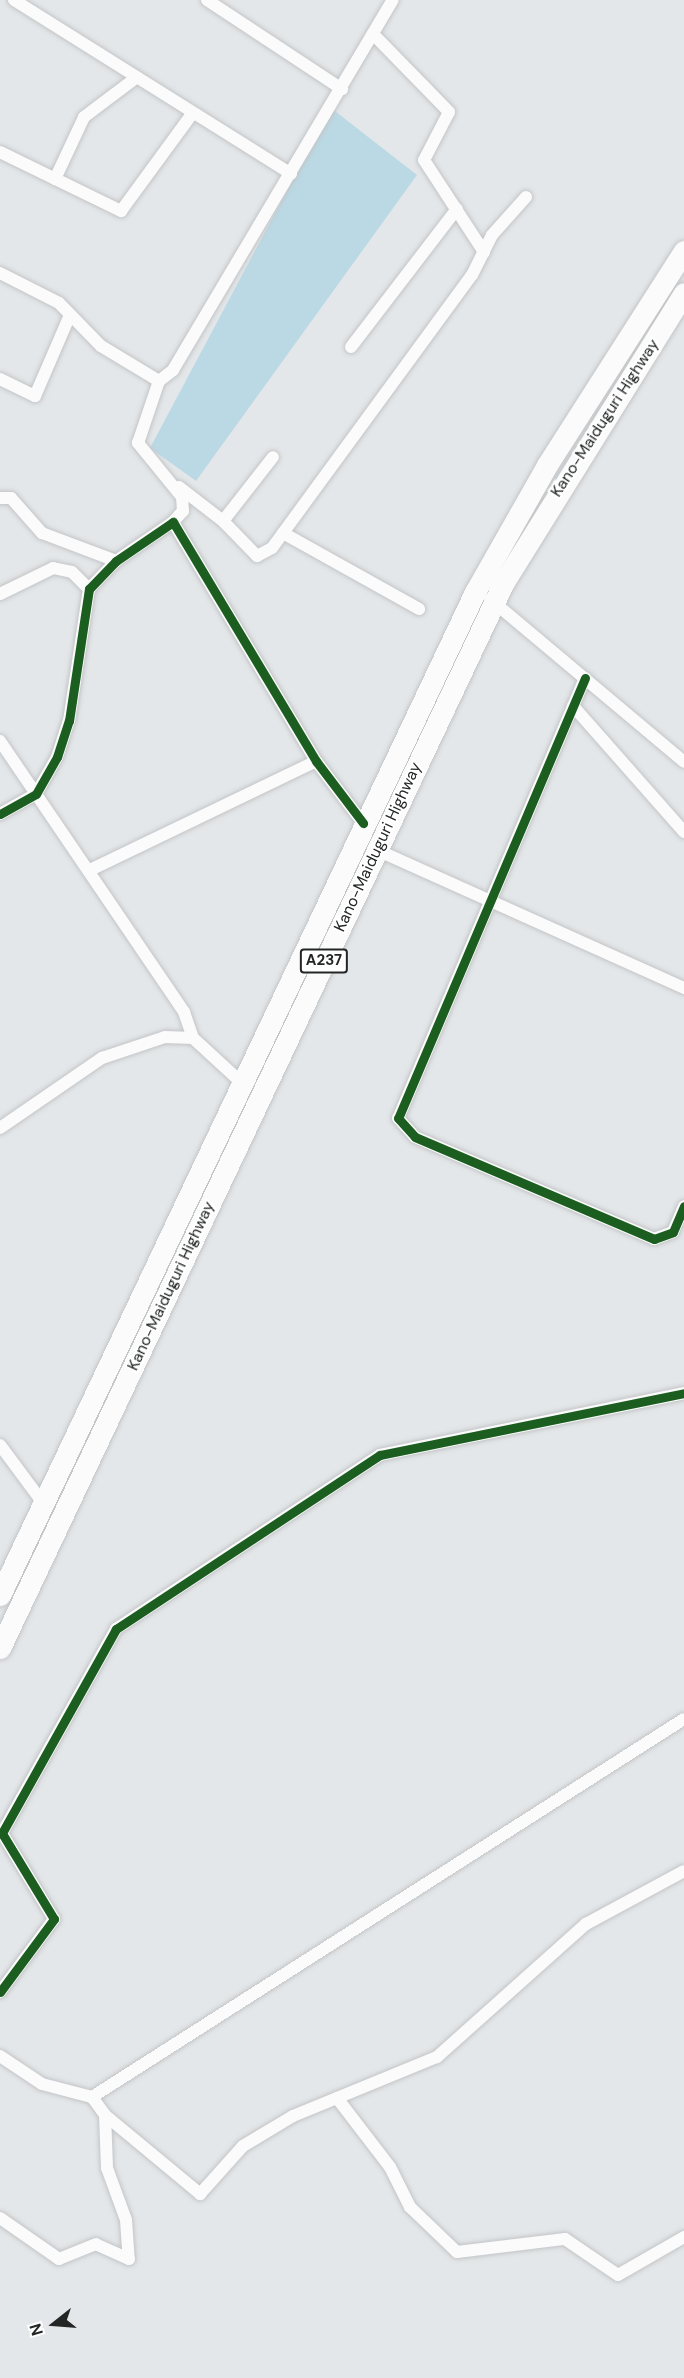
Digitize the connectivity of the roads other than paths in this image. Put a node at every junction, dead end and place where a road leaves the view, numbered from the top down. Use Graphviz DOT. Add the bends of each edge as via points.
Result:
graph roads {
  1 [pos="14,0"];
  2 [pos="207,0"];
  3 [pos="389,1"];
  4 [pos="373,34"];
  5 [pos="137,77"];
  6 [pos="342,89"];
  7 [pos="192,114"];
  8 [pos="0,152"];
  9 [pos="291,174"];
  10 [pos="55,179"];
  11 [pos="526,198"];
  12 [pos="457,209"];
  13 [pos="684,251"];
  14 [pos="484,252"];
  15 [pos="0,273"];
  16 [pos="684,293"];
  17 [pos="69,315"];
  18 [pos="351,347"];
  19 [pos="0,379"];
  20 [pos="159,381"];
  21 [pos="273,457"];
  22 [pos="169,479"];
  23 [pos="0,498"];
  24 [pos="223,521"];
  25 [pos="173,522"];
  26 [pos="283,533"];
  27 [pos="116,561"];
  28 [pos="89,589"];
  29 [pos="475,592"];
  30 [pos="0,594"];
  31 [pos="495,602"];
  32 [pos="418,609"];
  33 [pos="585,678"];
  34 [pos="573,706"];
  35 [pos="0,741"];
  36 [pos="316,761"];
  37 [pos="684,762"];
  38 [pos="36,794"];
  39 [pos="0,814"];
  40 [pos="363,823"];
  41 [pos="684,832"];
  42 [pos="377,850"];
  43 [pos="90,870"];
  44 [pos="489,901"];
  45 [pos="684,988"];
  46 [pos="193,1038"];
  47 [pos="243,1084"];
  48 [pos="0,1128"];
  49 [pos="684,1206"];
  50 [pos="684,1393"];
  51 [pos="0,1445"];
  52 [pos="43,1503"];
  53 [pos="0,1595"];
  54 [pos="0,1648"];
  55 [pos="684,1719"];
  56 [pos="684,1871"];
  57 [pos="0,1992"];
  58 [pos="0,2056"];
  59 [pos="92,2097"];
  60 [pos="337,2098"];
  61 [pos="105,2115"];
  62 [pos="0,2218"];
  63 [pos="684,2237"];
  1 -- 5 [label="street"];
  2 -- 6 [label="street"];
  3 -- 4 [label="street"];
  4 -- 6 [label="street"];
  4 -- 12 [label="street" via="448,112 424,160"];
  5 -- 7 [label="street"];
  5 -- 10 [label="street" via="84,117"];
  6 -- 9 [label="street"];
  7 -- 9 [label="street"];
  7 -- 10 [label="street" via="121,211"];
  8 -- 10 [label="street"];
  9 -- 20 [label="street" via="173,370"];
  11 -- 14 [label="street"];
  12 -- 14 [label="street"];
  12 -- 18 [label="street"];
  13 -- 29 [label="highway, Kano-Maiduguri Highway / A237" via="547,465"];
  14 -- 26 [label="street"];
  15 -- 17 [label="street"];
  16 -- 31 [label="highway, Kano-Maiduguri Highway / A237" via="548,506"];
  17 -- 19 [label="street" via="35,396"];
  17 -- 20 [label="street" via="100,346"];
  20 -- 22 [label="street" via="138,443"];
  21 -- 24 [label="street"];
  22 -- 24 [label="street"];
  22 -- 25 [label="street" via="182,497 183,511"];
  23 -- 27 [label="street" via="11,498 42,533"];
  24 -- 26 [label="street" via="257,556"];
  25 -- 27 [label="street"];
  25 -- 36 [label="street"];
  26 -- 32 [label="street"];
  27 -- 28 [label="street"];
  28 -- 30 [label="street" via="72,572 53,567"];
  28 -- 38 [label="street" via="68,703 69,721"];
  29 -- 31 [label="street"];
  29 -- 40 [label="highway, Kano-Maiduguri Highway / A237"];
  31 -- 33 [label="street"];
  31 -- 42 [label="highway, Kano-Maiduguri Highway / A237"];
  33 -- 34 [label="street"];
  33 -- 37 [label="street"];
  34 -- 41 [label="street"];
  34 -- 44 [label="street"];
  35 -- 38 [label="street"];
  36 -- 40 [label="street"];
  36 -- 43 [label="street"];
  38 -- 39 [label="street"];
  38 -- 43 [label="street"];
  40 -- 47 [label="highway, Kano-Maiduguri Highway / A237"];
  42 -- 44 [label="street"];
  42 -- 54 [label="highway, Kano-Maiduguri Highway / A237"];
  43 -- 46 [label="street" via="184,1012"];
  44 -- 45 [label="street"];
  44 -- 49 [label="street" via="398,1118 404,1131 654,1239 673,1232"];
  46 -- 47 [label="street"];
  46 -- 48 [label="street" via="165,1037 102,1058"];
  47 -- 52 [label="highway, Kano-Maiduguri Highway / A237"];
  50 -- 57 [label="street" via="380,1455 116,1629 2,1833 54,1919"];
  51 -- 52 [label="street"];
  52 -- 53 [label="highway, Kano-Maiduguri Highway / A237"];
  55 -- 59 [label="street"];
  56 -- 60 [label="street" via="586,1924 437,2057"];
  58 -- 59 [label="street" via="42,2084"];
  59 -- 61 [label="street"];
  60 -- 61 [label="street" via="243,2146 200,2194"];
  60 -- 63 [label="street" via="390,2167 410,2207 457,2252 565,2239 618,2275"];
  61 -- 62 [label="street" via="107,2168 126,2220 128,2260 96,2244 59,2259"];
}
